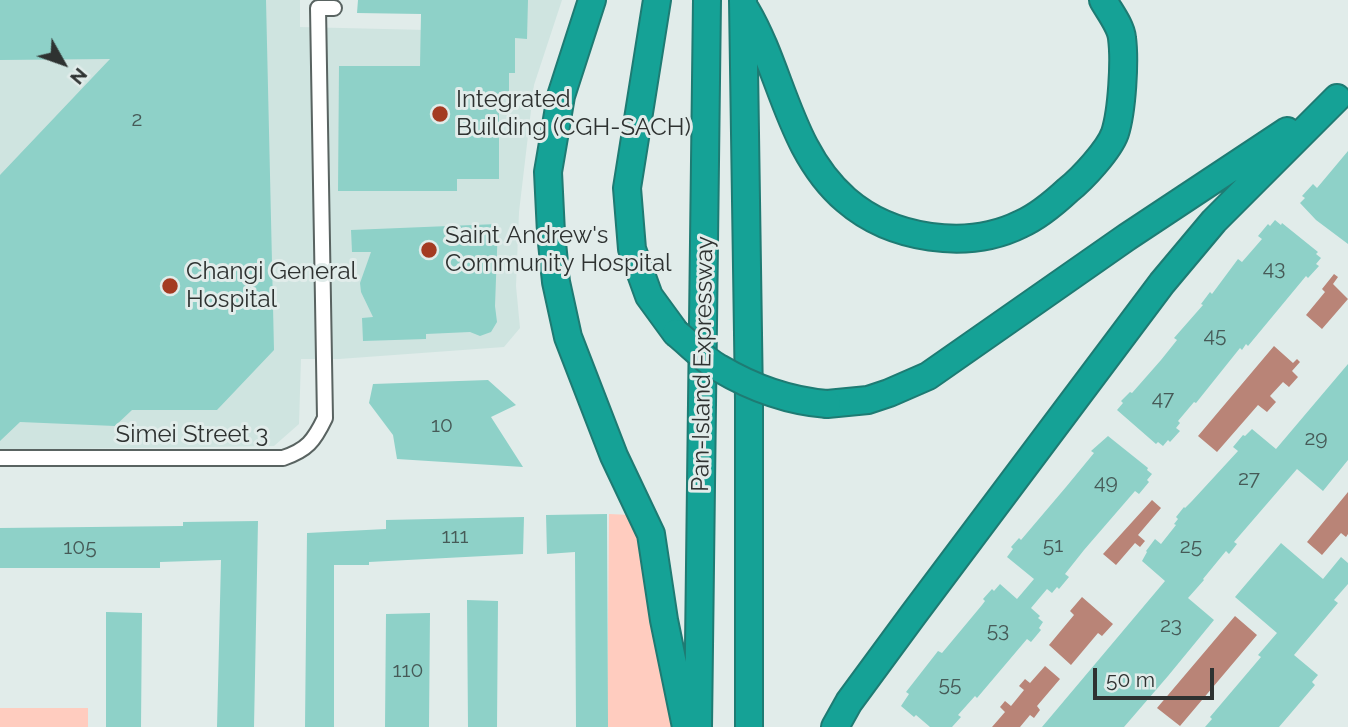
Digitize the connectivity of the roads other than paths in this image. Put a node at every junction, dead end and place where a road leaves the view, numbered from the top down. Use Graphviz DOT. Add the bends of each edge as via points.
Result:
graph roads {
  1 [pos="592,0"];
  2 [pos="657,0"];
  3 [pos="707,0"];
  4 [pos="1103,0"];
  5 [pos="743,3"];
  6 [pos="334,8"];
  7 [pos="1343,94"];
  8 [pos="0,457"];
  9 [pos="686,727"];
  10 [pos="698,727"];
  11 [pos="749,727"];
  12 [pos="835,727"];
  1 -- 9 [label="highway" via="561,96 548,172 556,282 573,349 614,456 651,534"];
  2 -- 7 [label="highway, bridge" via="627,188 632,249 649,296 676,333 717,367 799,401 868,400 928,376"];
  3 -- 10 [label="highway, Pan-Island Expressway"];
  4 -- 5 [label="highway" via="1122,36 1122,89 1114,134 1084,178 1044,210 992,235 964,237 933,237 877,222 843,198 824,177 794,124 761,36"];
  5 -- 11 [label="highway, Pan-Island Expressway"];
  6 -- 8 [label="street, Simei Street 3" via="318,8 325,418 316,437 301,452 283,458"];
  7 -- 12 [label="highway" via="1214,221 1162,283 913,615"];
}
